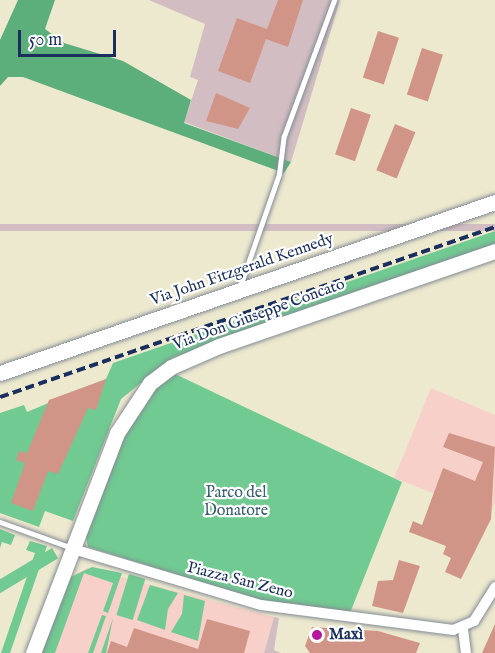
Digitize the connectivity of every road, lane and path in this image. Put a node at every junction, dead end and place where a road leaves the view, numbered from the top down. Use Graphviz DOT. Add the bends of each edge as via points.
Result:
graph roads {
  1 [pos="334,0"];
  2 [pos="495,202"];
  3 [pos="495,251"];
  4 [pos="239,291"];
  5 [pos="0,373"];
  6 [pos="0,522"];
  7 [pos="73,549"];
  8 [pos="495,587"];
  9 [pos="463,629"];
  10 [pos="33,653"];
  11 [pos="466,653"];
  1 -- 4 [label="lane" via="284,136 279,174"];
  2 -- 4 [label="street, Via John Fitzgerald Kennedy"];
  3 -- 7 [label="street, Via Don Giuseppe Concato" via="171,367 126,412"];
  4 -- 5 [label="street, Via John Fitzgerald Kennedy"];
  6 -- 7 [label="lane, Piazza San Zeno"];
  7 -- 9 [label="street, Piazza San Zeno" via="261,605"];
  7 -- 10 [label="street, Via Don Giuseppe Concato" via="47,604"];
  8 -- 9 [label="street"];
  9 -- 11 [label="street"];
}
